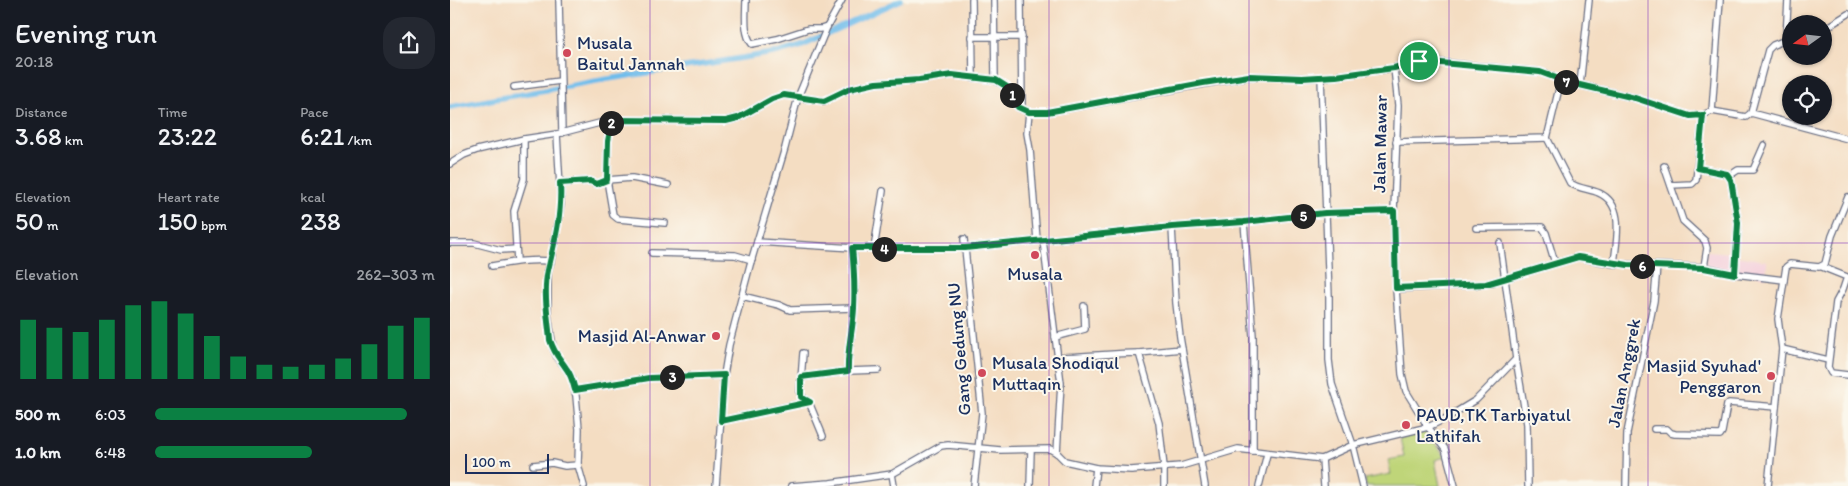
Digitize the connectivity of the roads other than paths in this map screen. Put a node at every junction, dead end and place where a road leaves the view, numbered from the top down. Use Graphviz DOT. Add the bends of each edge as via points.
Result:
graph roads {
  1 [pos="559,0"];
  2 [pos="746,0"];
  3 [pos="842,0"];
  4 [pos="972,0"];
  5 [pos="994,0"];
  6 [pos="1021,0"];
  7 [pos="1590,0"];
  8 [pos="1720,0"];
  9 [pos="1788,0"];
  10 [pos="1848,14"];
  11 [pos="1788,15"];
  12 [pos="1832,23"];
  13 [pos="827,27"];
  14 [pos="995,36"];
  15 [pos="972,37"];
  16 [pos="1022,37"];
  17 [pos="1782,41"];
  18 [pos="1394,68"];
  19 [pos="1321,77"];
  20 [pos="973,78"];
  21 [pos="996,80"];
  22 [pos="1561,80"];
  23 [pos="561,83"];
  24 [pos="1580,85"];
  25 [pos="514,87"];
  26 [pos="798,97"];
  27 [pos="1022,109"];
  28 [pos="1712,111"];
  29 [pos="1029,112"];
  30 [pos="1751,113"];
  31 [pos="1703,115"];
  32 [pos="612,120"];
  33 [pos="559,134"];
  34 [pos="1547,138"];
  35 [pos="1848,138"];
  36 [pos="524,139"];
  37 [pos="1396,142"];
  38 [pos="1764,145"];
  39 [pos="450,164"];
  40 [pos="1664,166"];
  41 [pos="1698,168"];
  42 [pos="1729,176"];
  43 [pos="607,180"];
  44 [pos="560,183"];
  45 [pos="668,185"];
  46 [pos="1671,185"];
  47 [pos="884,191"];
  48 [pos="1848,197"];
  49 [pos="1394,211"];
  50 [pos="1325,213"];
  51 [pos="1244,222"];
  52 [pos="664,223"];
  53 [pos="1172,227"];
  54 [pos="1476,228"];
  55 [pos="964,239"];
  56 [pos="1040,240"];
  57 [pos="757,242"];
  58 [pos="450,243"];
  59 [pos="1500,243"];
  60 [pos="852,248"];
  61 [pos="965,248"];
  62 [pos="516,249"];
  63 [pos="874,249"];
  64 [pos="652,253"];
  65 [pos="752,260"];
  66 [pos="517,261"];
  67 [pos="552,261"];
  68 [pos="1555,263"];
  69 [pos="1614,264"];
  70 [pos="492,266"];
  71 [pos="1657,266"];
  72 [pos="1822,267"];
  73 [pos="1704,268"];
  74 [pos="1735,274"];
  75 [pos="1504,279"];
  76 [pos="1784,280"];
  77 [pos="1396,288"];
  78 [pos="742,296"];
  79 [pos="1084,306"];
  80 [pos="854,308"];
  81 [pos="1055,337"];
  82 [pos="1182,349"];
  83 [pos="1782,349"];
  84 [pos="803,353"];
  85 [pos="1139,353"];
  86 [pos="1058,357"];
  87 [pos="1516,359"];
  88 [pos="1828,360"];
  89 [pos="878,370"];
  90 [pos="848,371"];
  91 [pos="724,375"];
  92 [pos="1848,375"];
  93 [pos="801,377"];
  94 [pos="575,390"];
  95 [pos="810,402"];
  96 [pos="1776,407"];
  97 [pos="721,421"];
  98 [pos="1428,427"];
  99 [pos="1654,429"];
  100 [pos="823,436"];
  101 [pos="1353,445"];
  102 [pos="978,447"];
  103 [pos="1031,450"];
  104 [pos="1253,451"];
  105 [pos="1057,453"];
  106 [pos="1267,454"];
  107 [pos="1322,459"];
  108 [pos="1200,462"];
  109 [pos="533,465"];
  110 [pos="578,465"];
  111 [pos="1164,467"];
  112 [pos="1096,468"];
  113 [pos="892,474"];
  114 [pos="830,485"];
  115 [pos="584,486"];
  116 [pos="716,486"];
  117 [pos="791,486"];
  118 [pos="894,486"];
  119 [pos="974,486"];
  120 [pos="1030,486"];
  121 [pos="1094,486"];
  122 [pos="1164,486"];
  123 [pos="1205,486"];
  124 [pos="1259,486"];
  125 [pos="1324,486"];
  126 [pos="1363,486"];
  127 [pos="1455,486"];
  128 [pos="1528,486"];
  129 [pos="1626,486"];
  130 [pos="1768,486"];
  1 -- 23 [label="street"];
  2 -- 13 [label="street" via="748,34 752,44"];
  3 -- 13 [label="street"];
  4 -- 15 [label="street"];
  5 -- 14 [label="street"];
  6 -- 16 [label="street"];
  7 -- 24 [label="street"];
  8 -- 28 [label="street"];
  9 -- 11 [label="street"];
  10 -- 12 [label="street"];
  13 -- 26 [label="street"];
  14 -- 15 [label="street"];
  14 -- 16 [label="street"];
  14 -- 21 [label="street"];
  15 -- 20 [label="street"];
  16 -- 27 [label="street"];
  17 -- 30 [label="street" via="1768,50"];
  18 -- 19 [label="street"];
  18 -- 22 [label="street" via="1419,61 1441,62 1540,72"];
  18 -- 37 [label="street, Jalan Mawar" via="1398,105"];
  19 -- 29 [label="street" via="1249,76 1051,112"];
  19 -- 50 [label="street"];
  20 -- 21 [label="street"];
  20 -- 26 [label="street" via="952,75 876,83 849,89 824,101"];
  21 -- 27 [label="street" via="1007,87"];
  22 -- 24 [label="street"];
  22 -- 34 [label="street"];
  23 -- 25 [label="street"];
  23 -- 33 [label="street"];
  24 -- 31 [label="street" via="1690,116"];
  26 -- 32 [label="street" via="780,96 726,121"];
  26 -- 57 [label="street"];
  27 -- 29 [label="street"];
  28 -- 30 [label="street" via="1742,118"];
  28 -- 31 [label="street"];
  29 -- 56 [label="street" via="1027,137"];
  30 -- 35 [label="street"];
  31 -- 41 [label="street"];
  32 -- 33 [label="street"];
  32 -- 43 [label="street"];
  33 -- 36 [label="street"];
  33 -- 44 [label="street"];
  34 -- 37 [label="street"];
  34 -- 69 [label="street" via="1570,183 1602,195 1616,212"];
  36 -- 39 [label="street" via="477,150"];
  36 -- 62 [label="street" via="524,179 514,211"];
  37 -- 49 [label="street, Jalan Mawar"];
  38 -- 42 [label="street" via="1753,170 1738,170"];
  40 -- 46 [label="street"];
  41 -- 42 [label="street"];
  41 -- 46 [label="street" via="1692,184"];
  42 -- 74 [label="street" via="1738,223"];
  43 -- 44 [label="street" via="597,184 590,181"];
  43 -- 45 [label="street" via="632,178"];
  43 -- 52 [label="street" via="613,215 618,219"];
  44 -- 67 [label="street" via="561,204"];
  46 -- 73 [label="street" via="1683,221 1705,241"];
  47 -- 63 [label="street"];
  48 -- 72 [label="street" via="1832,236 1828,260"];
  49 -- 50 [label="street, Jalan Mawar"];
  49 -- 77 [label="street"];
  50 -- 51 [label="street, Jalan Mawar"];
  50 -- 101 [label="street" via="1330,372"];
  51 -- 53 [label="street, Jalan Mawar"];
  51 -- 104 [label="street" via="1253,326"];
  53 -- 56 [label="street, Jalan Mawar"];
  53 -- 82 [label="street"];
  54 -- 68 [label="street" via="1542,227"];
  55 -- 61 [label="street, Gang Gedung NU"];
  56 -- 61 [label="street, Jalan Mawar"];
  56 -- 81 [label="street"];
  57 -- 60 [label="street, Jalan Mawar"];
  57 -- 65 [label="street"];
  58 -- 62 [label="street"];
  59 -- 75 [label="street"];
  60 -- 63 [label="street, Jalan Mawar"];
  60 -- 80 [label="street"];
  61 -- 63 [label="street, Jalan Mawar"];
  61 -- 102 [label="street, Gang Gedung NU" via="982,413"];
  62 -- 66 [label="street"];
  64 -- 65 [label="street" via="714,253"];
  65 -- 78 [label="street"];
  66 -- 67 [label="street"];
  66 -- 70 [label="street"];
  67 -- 94 [label="street" via="547,289 550,340 572,378"];
  68 -- 69 [label="street" via="1578,257"];
  68 -- 75 [label="street"];
  69 -- 71 [label="street"];
  71 -- 73 [label="street"];
  71 -- 129 [label="street, Jalan Anggrek" via="1654,301 1627,434"];
  72 -- 76 [label="street" via="1788,264"];
  72 -- 88 [label="street" via="1847,278 1836,302"];
  73 -- 74 [label="street"];
  74 -- 76 [label="street"];
  75 -- 77 [label="street" via="1481,284"];
  75 -- 87 [label="street"];
  76 -- 83 [label="street" via="1778,320"];
  77 -- 98 [label="street" via="1404,383"];
  78 -- 80 [label="street" via="790,310"];
  78 -- 91 [label="street"];
  79 -- 81 [label="street" via="1085,329"];
  80 -- 90 [label="street"];
  81 -- 86 [label="street"];
  82 -- 85 [label="street"];
  82 -- 108 [label="street"];
  83 -- 88 [label="street"];
  83 -- 96 [label="street"];
  84 -- 93 [label="street"];
  85 -- 86 [label="street"];
  85 -- 111 [label="street" via="1159,423"];
  86 -- 105 [label="street" via="1061,383"];
  87 -- 98 [label="street" via="1476,400"];
  87 -- 128 [label="street" via="1527,424"];
  88 -- 92 [label="street" via="1831,373"];
  89 -- 90 [label="street"];
  90 -- 93 [label="street"];
  91 -- 94 [label="street" via="649,378"];
  91 -- 97 [label="street"];
  93 -- 95 [label="street" via="801,397"];
  94 -- 110 [label="street"];
  95 -- 97 [label="street"];
  95 -- 100 [label="street"];
  96 -- 99 [label="street" via="1729,403 1720,435 1675,434 1667,429"];
  96 -- 130 [label="street"];
  97 -- 116 [label="street"];
  98 -- 101 [label="street"];
  98 -- 127 [label="street" via="1445,449"];
  101 -- 107 [label="street"];
  101 -- 126 [label="street"];
  102 -- 103 [label="street"];
  102 -- 113 [label="street" via="941,446"];
  102 -- 119 [label="street, Gang Gedung NU"];
  103 -- 105 [label="street" via="1050,449"];
  103 -- 120 [label="street"];
  104 -- 106 [label="street"];
  104 -- 108 [label="street" via="1238,450"];
  105 -- 112 [label="street" via="1065,461"];
  106 -- 107 [label="street"];
  106 -- 124 [label="street"];
  107 -- 125 [label="street"];
  108 -- 111 [label="street"];
  108 -- 123 [label="street"];
  109 -- 110 [label="street"];
  110 -- 115 [label="street"];
  111 -- 112 [label="street" via="1131,470"];
  111 -- 122 [label="street"];
  112 -- 121 [label="street"];
  113 -- 114 [label="street"];
  113 -- 118 [label="street"];
  114 -- 117 [label="street"];
}
